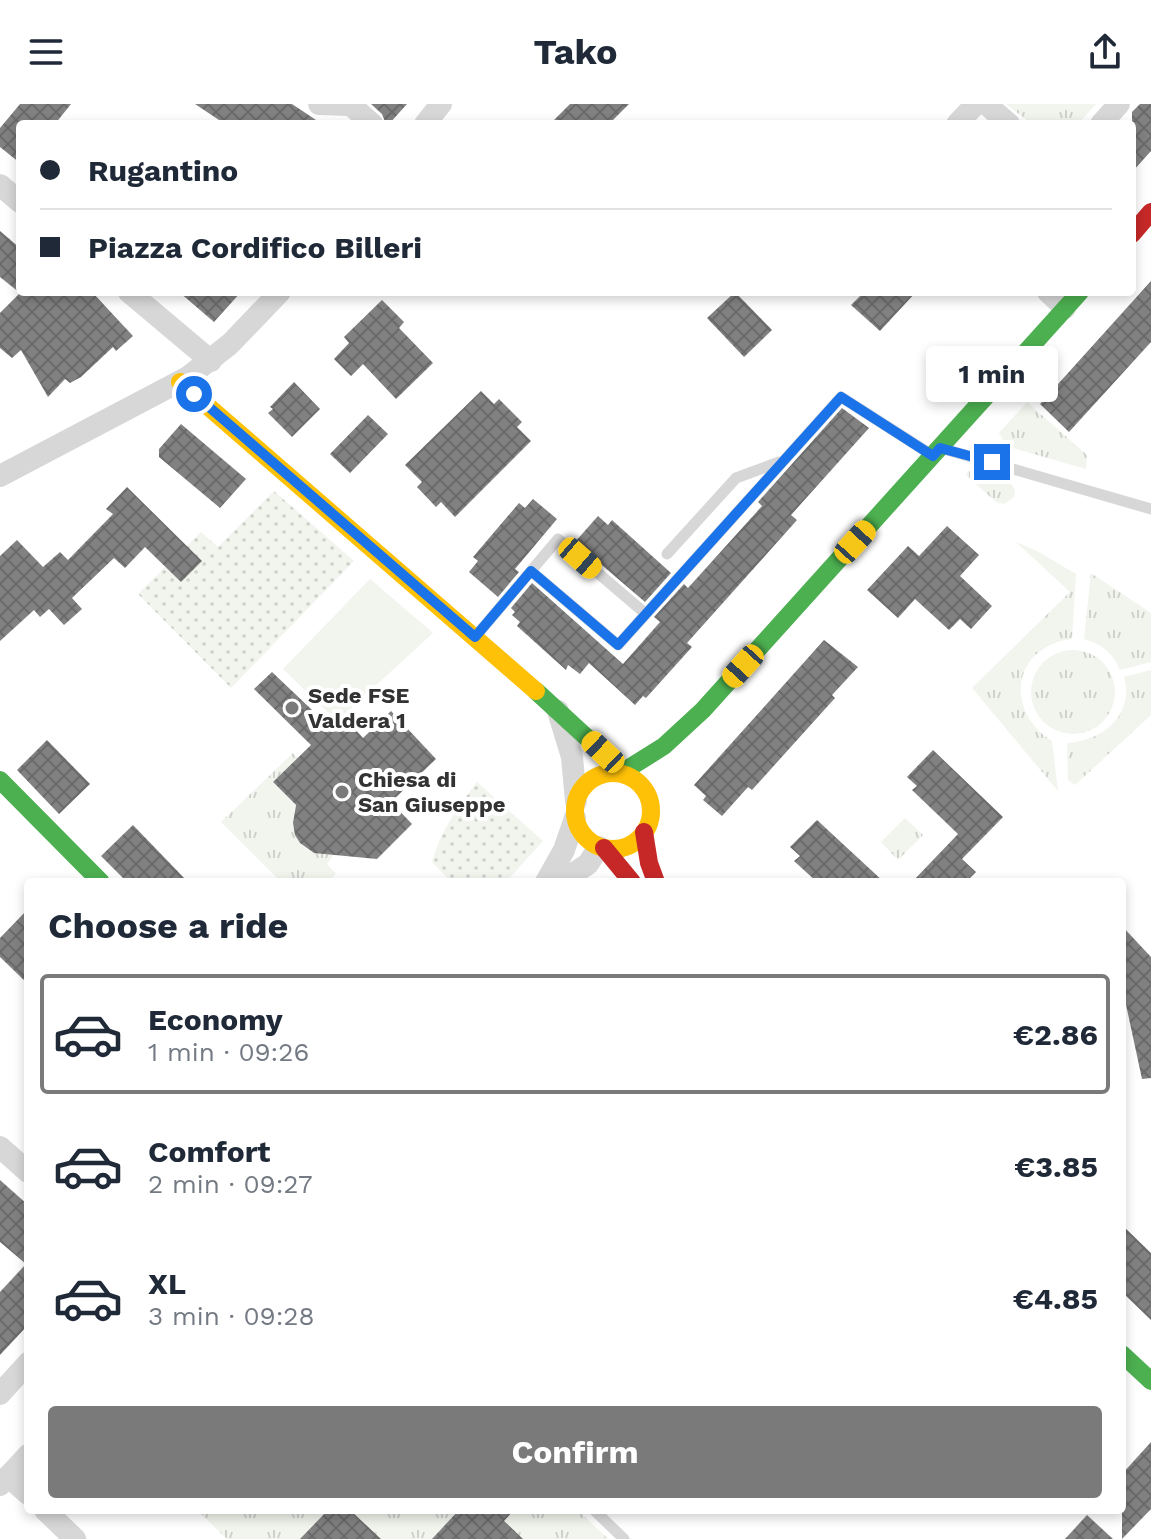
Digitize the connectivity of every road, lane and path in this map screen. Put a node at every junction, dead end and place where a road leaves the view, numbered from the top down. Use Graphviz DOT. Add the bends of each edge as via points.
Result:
graph roads {
  1 [pos="319,104"];
  2 [pos="441,104"];
  3 [pos="976,104"];
  4 [pos="986,104"];
  5 [pos="1119,104"];
  6 [pos="368,120"];
  7 [pos="428,120"];
  8 [pos="961,120"];
  9 [pos="1004,120"];
  10 [pos="1105,120"];
  11 [pos="0,185"];
  12 [pos="16,199"];
  13 [pos="1151,212"];
  14 [pos="1136,229"];
  15 [pos="134,296"];
  16 [pos="276,296"];
  17 [pos="1072,300"];
  18 [pos="211,361"];
  19 [pos="180,382"];
  20 [pos="936,452"];
  21 [pos="784,460"];
  22 [pos="0,476"];
  23 [pos="1151,509"];
  24 [pos="667,554"];
  25 [pos="531,571"];
  26 [pos="646,614"];
  27 [pos="475,637"];
  28 [pos="558,710"];
  29 [pos="703,710"];
  30 [pos="620,773"];
  31 [pos="0,780"];
  32 [pos="647,794"];
  33 [pos="575,810"];
  34 [pos="644,832"];
  35 [pos="602,848"];
  36 [pos="97,878"];
  37 [pos="548,878"];
  38 [pos="567,878"];
  39 [pos="628,878"];
  40 [pos="655,878"];
  41 [pos="0,1147"];
  42 [pos="24,1168"];
  43 [pos="1126,1358"];
  44 [pos="24,1367"];
  45 [pos="1151,1381"];
  46 [pos="0,1394"];
  47 [pos="24,1459"];
  48 [pos="4,1480"];
  49 [pos="24,1492"];
  50 [pos="49,1514"];
  51 [pos="598,1514"];
  52 [pos="75,1539"];
  53 [pos="624,1539"];
  1 -- 6 [label="street" via="351,105"];
  2 -- 7 [label="street"];
  3 -- 8 [label="street"];
  4 -- 9 [label="street"];
  5 -- 10 [label="street"];
  11 -- 12 [label="street"];
  13 -- 14 [label="street"];
  15 -- 18 [label="street"];
  16 -- 18 [label="street"];
  17 -- 20 [label="street"];
  18 -- 19 [label="street"];
  19 -- 22 [label="street"];
  19 -- 27 [label="street"];
  20 -- 21 [label="lane" via="841,397"];
  20 -- 23 [label="lane"];
  20 -- 29 [label="street"];
  21 -- 24 [label="lane" via="736,478"];
  21 -- 26 [label="lane"];
  25 -- 26 [label="lane" via="618,645"];
  25 -- 26 [label="lane" via="558,539"];
  25 -- 27 [label="lane"];
  27 -- 28 [label="street"];
  28 -- 30 [label="street"];
  28 -- 33 [label="street" via="572,757"];
  29 -- 30 [label="street" via="664,746"];
  29 -- 32 [label="street"];
  30 -- 32 [label="street"];
  30 -- 33 [label="street" via="593,778 583,787"];
  31 -- 36 [label="street"];
  32 -- 34 [label="street" via="651,812"];
  33 -- 35 [label="street" via="584,837"];
  33 -- 37 [label="street" via="564,850"];
  34 -- 35 [label="street" via="627,847"];
  34 -- 40 [label="street"];
  35 -- 38 [label="street"];
  35 -- 39 [label="street"];
  41 -- 42 [label="street"];
  43 -- 45 [label="street"];
  44 -- 46 [label="street"];
  47 -- 48 [label="street"];
  48 -- 49 [label="street"];
  50 -- 52 [label="street"];
  51 -- 53 [label="lane"];
}
